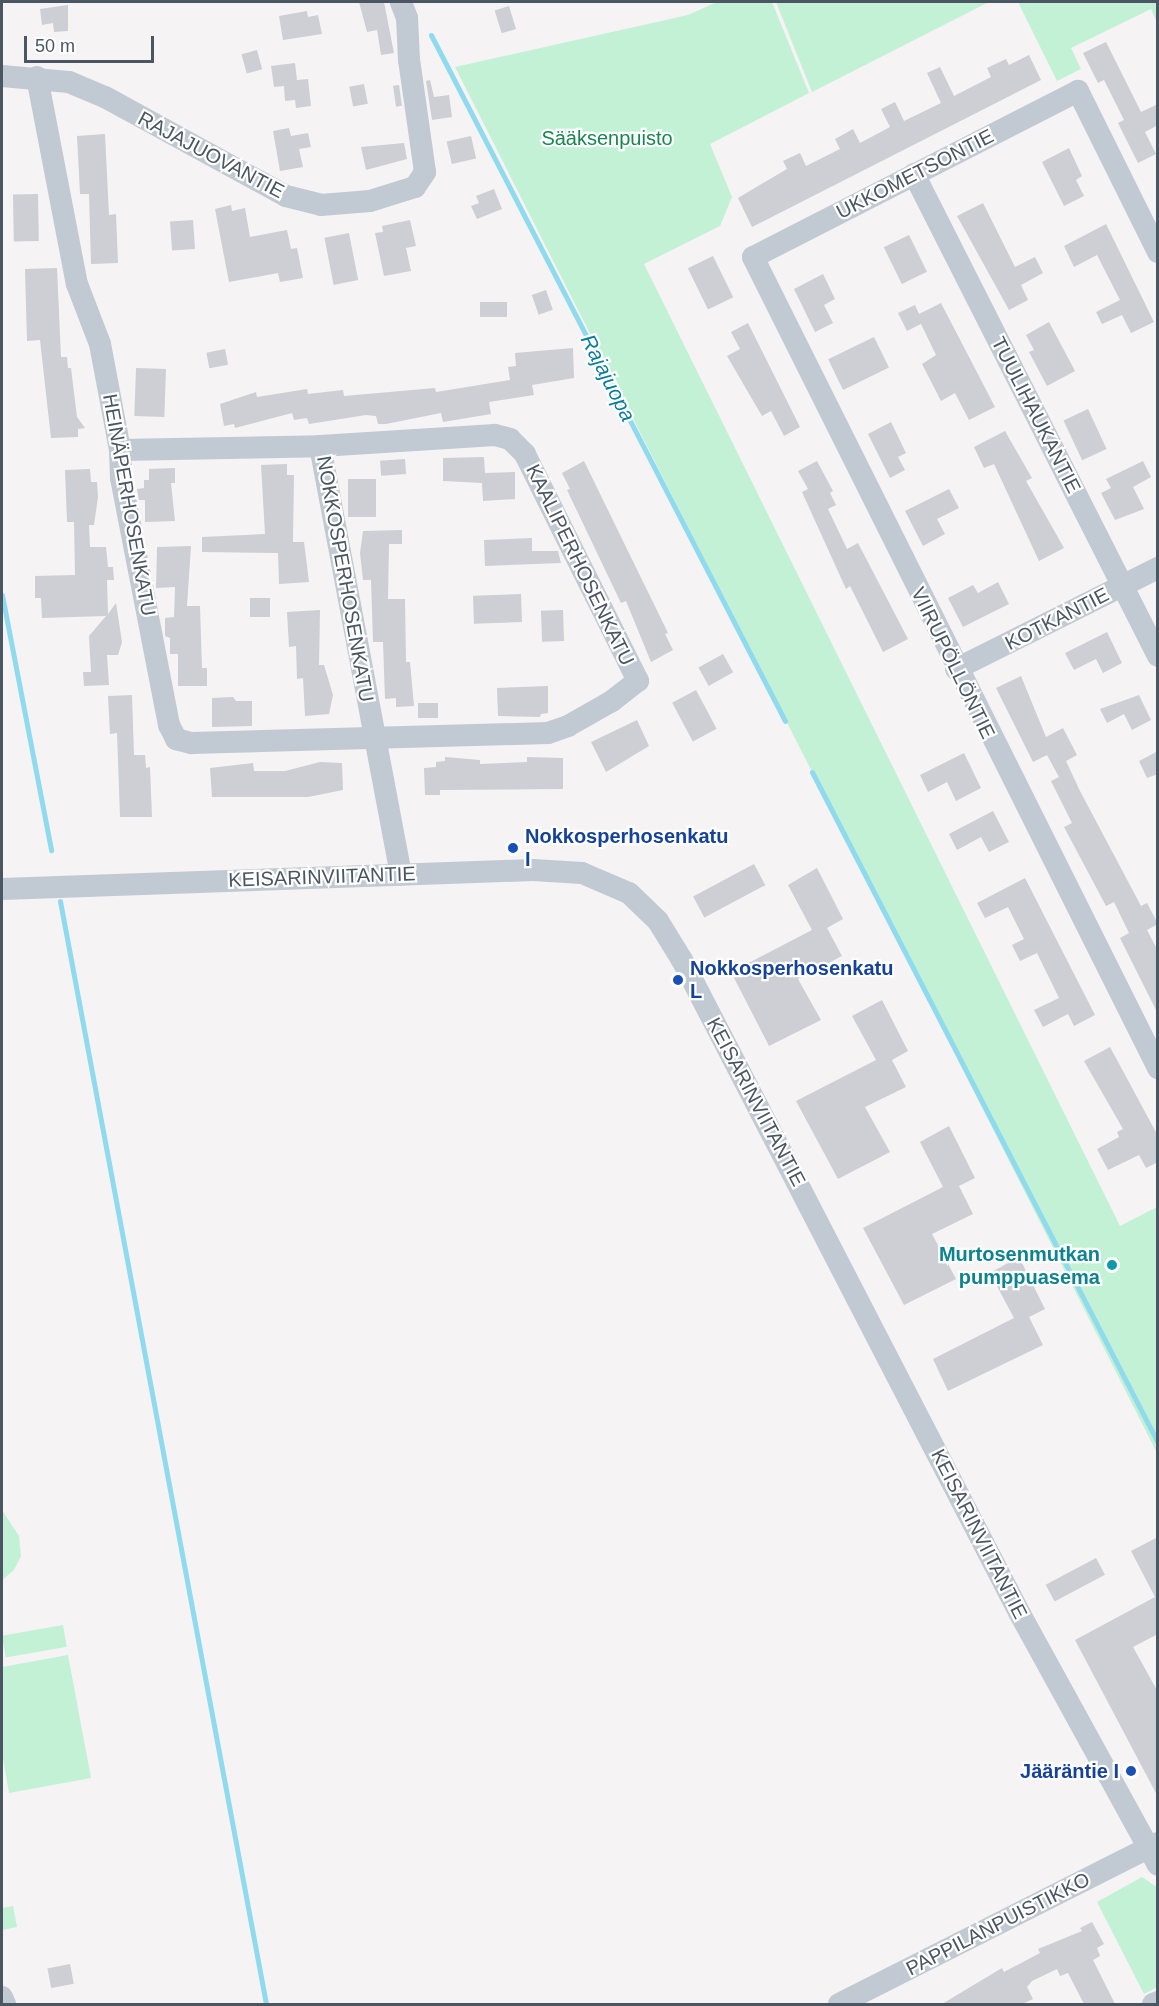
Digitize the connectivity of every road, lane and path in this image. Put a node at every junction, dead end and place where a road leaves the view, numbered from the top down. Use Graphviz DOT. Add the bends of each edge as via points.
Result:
graph roads {
  1 [pos="401,2"];
  2 [pos="2,76"];
  3 [pos="37,77"];
  4 [pos="914,174"];
  5 [pos="1158,252"];
  6 [pos="753,257"];
  7 [pos="320,446"];
  8 [pos="120,450"];
  9 [pos="1158,568"];
  10 [pos="1122,586"];
  11 [pos="1158,656"];
  12 [pos="956,669"];
  13 [pos="374,739"];
  14 [pos="401,874"];
  15 [pos="2,889"];
  16 [pos="1158,1068"];
  17 [pos="1154,1852"];
  18 [pos="2,1997"];
  19 [pos="1158,2002"];
  20 [pos="5,2004"];
  21 [pos="839,2004"];
  22 [pos="1153,2004"];
  1 -- 3 [label="street, RAJAJUOVANTIE" via="407,18 425,172 415,187 370,201 321,205 286,196 105,97 69,82"];
  2 -- 3 [label="street, RAJAJUOVANTIE"];
  3 -- 8 [label="street, HEINÄPERHOSENKATU" via="78,284 100,344"];
  4 -- 5 [label="street, UKKOMETSONTIE" via="1078,92"];
  4 -- 6 [label="street, UKKOMETSONTIE"];
  4 -- 10 [label="street, TUULIHAUKANTIE"];
  6 -- 12 [label="street, VIIRUPÖLLÖNTIE"];
  7 -- 8 [label="street, NOKKOSPERHOSENKATU"];
  7 -- 13 [label="street, NOKKOSPERHOSENKATU"];
  7 -- 13 [label="street, KAALIPERHOSENKATU" via="495,435 510,439 525,454 638,681 612,701 548,733"];
  8 -- 13 [label="street, HEINÄPERHOSENKATU" via="121,478 165,703 176,740 191,743"];
  9 -- 10 [label="street, KOTKANTIE"];
  10 -- 11 [label="street, TUULIHAUKANTIE"];
  10 -- 12 [label="street, KOTKANTIE"];
  12 -- 16 [label="street, VIIRUPÖLLÖNTIE"];
  13 -- 14 [label="street, NOKKOSPERHOSENKATU"];
  14 -- 15 [label="street, KEISARINVIITANTIE"];
  14 -- 17 [label="street, KEISARINVIITANTIE" via="582,873 628,893 658,921 682,960 1020,1614"];
  17 -- 21 [label="street, PAPPILANPUISTIKKO"];
  18 -- 20 [label="street"];
  19 -- 22 [label="street"];
}
